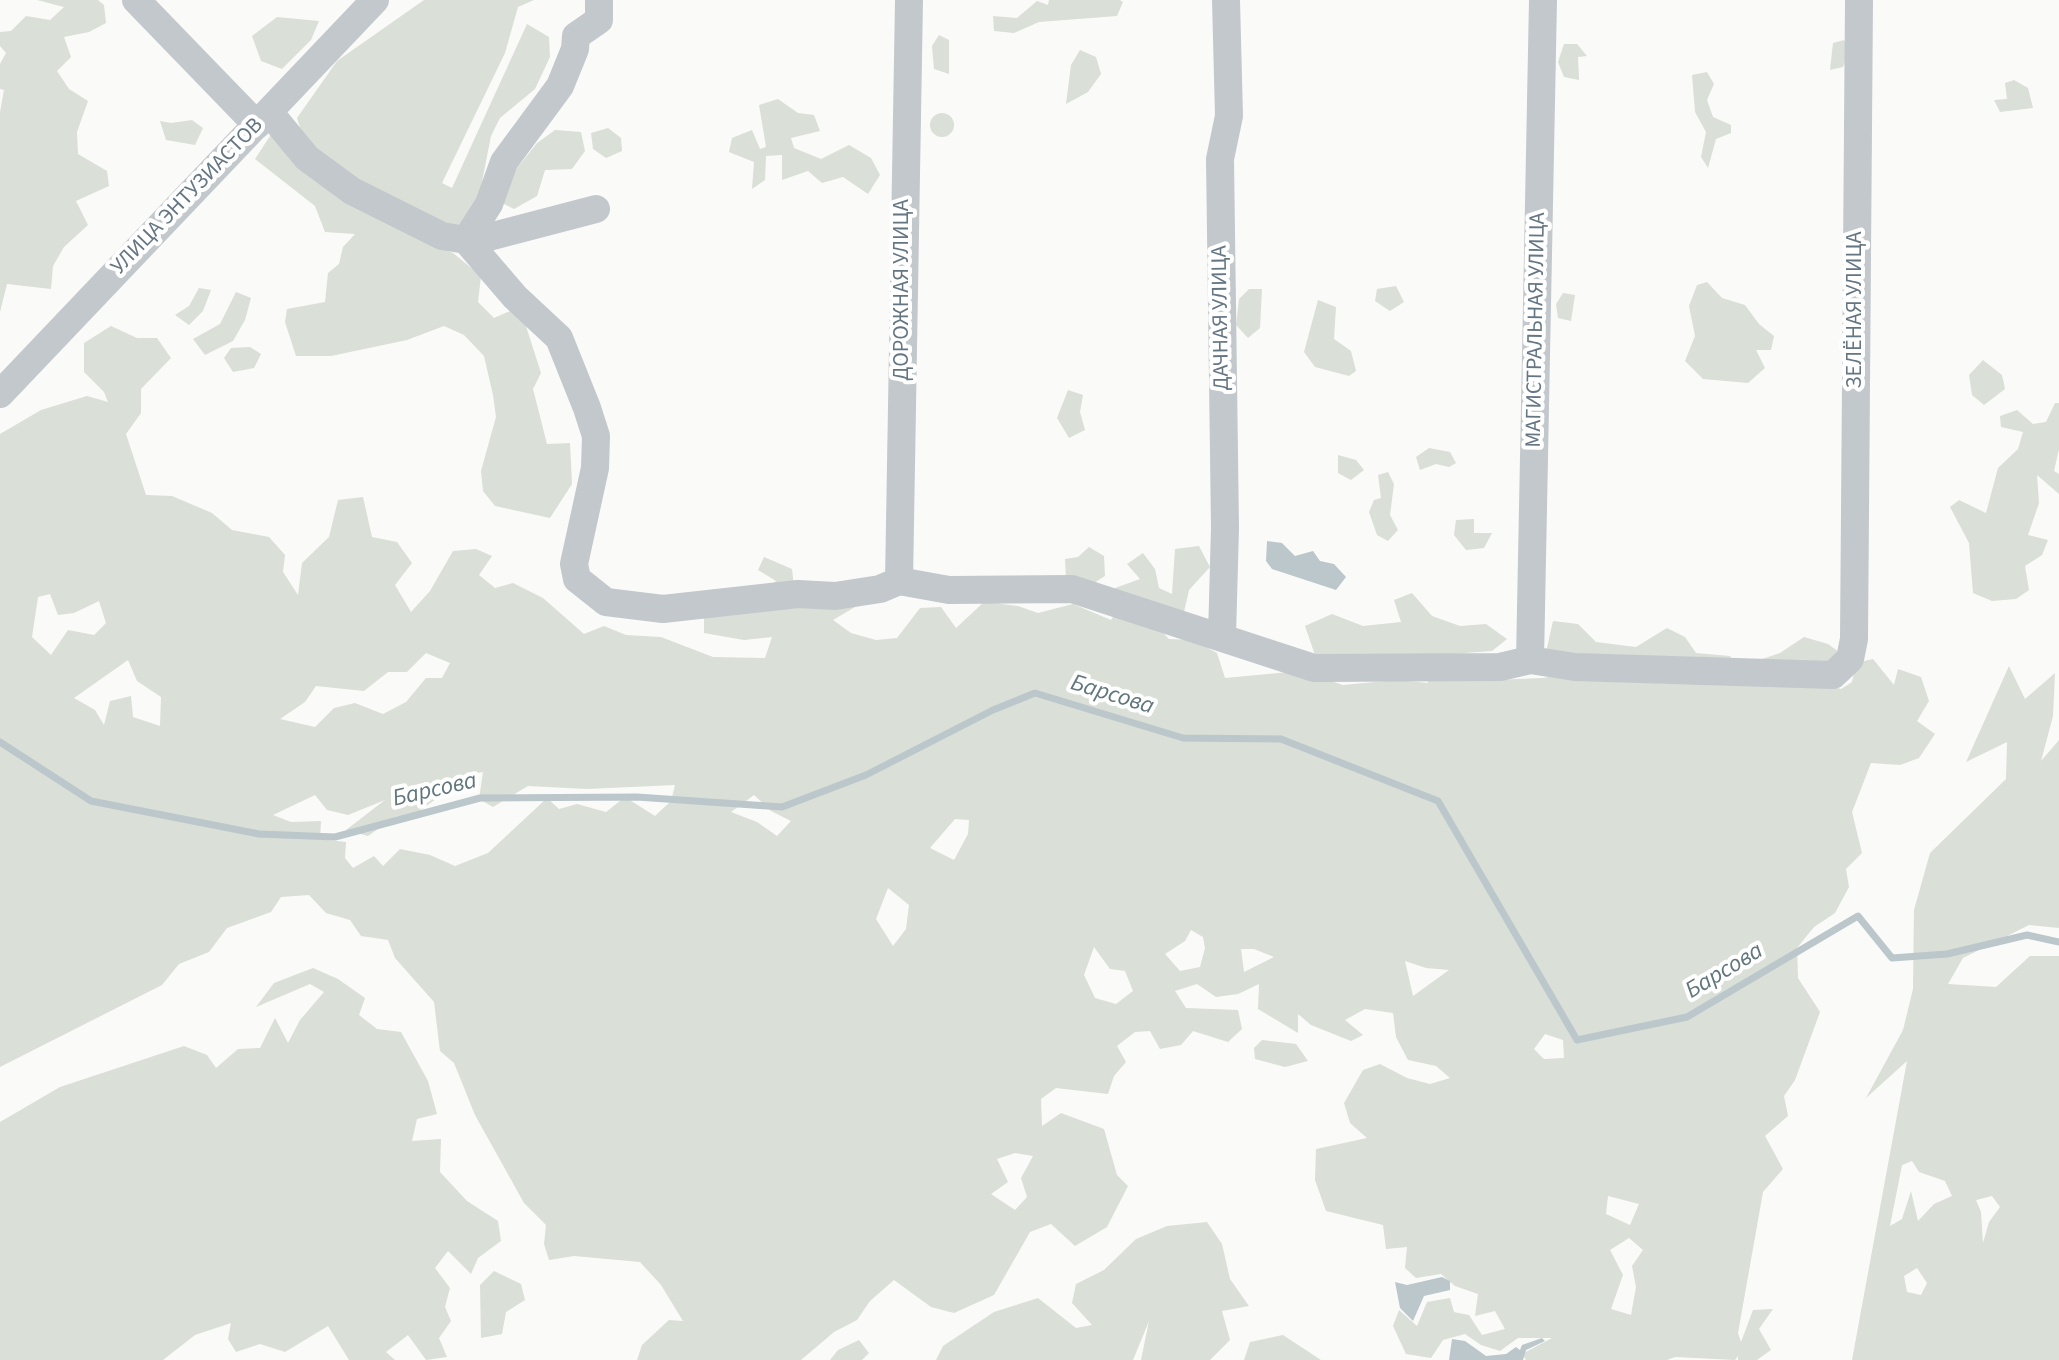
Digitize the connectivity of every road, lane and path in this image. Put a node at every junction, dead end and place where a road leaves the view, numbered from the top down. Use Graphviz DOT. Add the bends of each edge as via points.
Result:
graph roads {
  1 [pos="136,0"];
  2 [pos="375,0"];
  3 [pos="599,0"];
  4 [pos="909,0"];
  5 [pos="1226,0"];
  6 [pos="1543,0"];
  7 [pos="1859,0"];
  8 [pos="263,119"];
  9 [pos="596,209"];
  10 [pos="466,240"];
  11 [pos="0,394"];
  12 [pos="899,581"];
  13 [pos="1222,636"];
  14 [pos="1530,660"];
  1 -- 8 [label="street"];
  2 -- 8 [label="street, УЛИЦА ЭНТУЗИАСТОВ"];
  3 -- 10 [label="street" via="599,20 576,36 560,86 504,162 489,204"];
  4 -- 12 [label="street, ДОРОЖНАЯ УЛИЦА"];
  5 -- 13 [label="street, ДАЧНАЯ УЛИЦА" via="1229,116 1220,159"];
  6 -- 14 [label="street, МАГИСТРАЛЬНАЯ УЛИЦА"];
  7 -- 14 [label="street, ЗЕЛЁНАЯ УЛИЦА" via="1850,659 1833,675 1575,667"];
  8 -- 10 [label="street" via="352,191 442,236"];
  8 -- 11 [label="street, УЛИЦА ЭНТУЗИАСТОВ"];
  9 -- 10 [label="street"];
  10 -- 12 [label="street" via="559,338 596,436 595,468 575,557 577,579 606,602 663,609 798,594 835,596"];
  12 -- 13 [label="street, ЗЕЛЁНАЯ УЛИЦА" via="949,590 1072,589"];
  13 -- 14 [label="street, ЗЕЛЁНАЯ УЛИЦА" via="1314,668 1500,667"];
}
